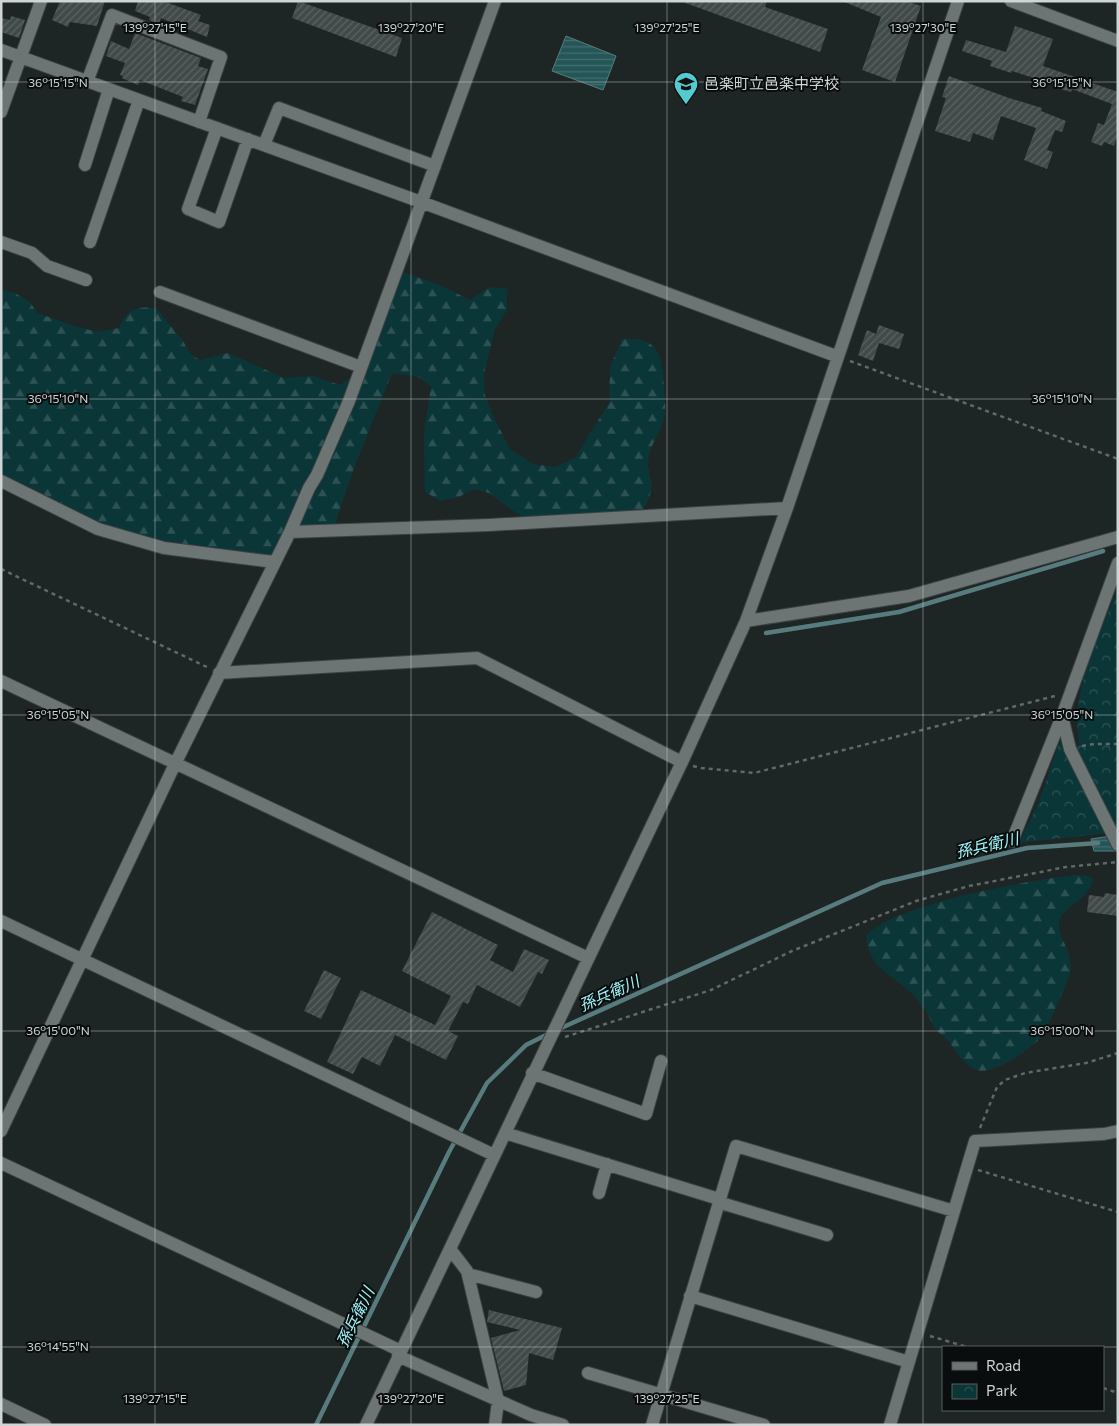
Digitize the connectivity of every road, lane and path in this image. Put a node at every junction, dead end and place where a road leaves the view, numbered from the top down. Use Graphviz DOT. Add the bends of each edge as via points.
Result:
graph roads {
  1 [pos="41,1"];
  2 [pos="495,1"];
  3 [pos="958,1"];
  4 [pos="1011,1"];
  5 [pos="1118,41"];
  6 [pos="1,50"];
  7 [pos="21,57"];
  8 [pos="87,82"];
  9 [pos="109,89"];
  10 [pos="139,100"];
  11 [pos="1,112"];
  12 [pos="199,122"];
  13 [pos="216,128"];
  14 [pos="248,139"];
  15 [pos="264,145"];
  16 [pos="85,165"];
  17 [pos="435,166"];
  18 [pos="421,202"];
  19 [pos="1,242"];
  20 [pos="90,242"];
  21 [pos="86,280"];
  22 [pos="160,292"];
  23 [pos="836,356"];
  24 [pos="361,367"];
  25 [pos="1118,459"];
  26 [pos="1,481"];
  27 [pos="787,508"];
  28 [pos="290,532"];
  29 [pos="1118,537"];
  30 [pos="274,562"];
  31 [pos="1118,563"];
  32 [pos="1,569"];
  33 [pos="746,621"];
  34 [pos="220,672"];
  35 [pos="1,681"];
  36 [pos="1071,692"];
  37 [pos="1062,716"];
  38 [pos="1118,744"];
  39 [pos="1070,749"];
  40 [pos="682,762"];
  41 [pos="175,764"];
  42 [pos="1012,840"];
  43 [pos="1118,845"];
  44 [pos="1118,862"];
  45 [pos="1,921"];
  46 [pos="588,958"];
  47 [pos="83,960"];
  48 [pos="547,1042"];
  49 [pos="1118,1053"];
  50 [pos="661,1061"];
  51 [pos="532,1073"];
  52 [pos="1,1131"];
  53 [pos="1118,1131"];
  54 [pos="505,1133"];
  55 [pos="975,1141"];
  56 [pos="494,1155"];
  57 [pos="1,1162"];
  58 [pos="607,1164"];
  59 [pos="967,1167"];
  60 [pos="599,1193"];
  61 [pos="719,1200"];
  62 [pos="954,1211"];
  63 [pos="1118,1212"];
  64 [pos="827,1235"];
  65 [pos="450,1249"];
  66 [pos="468,1274"];
  67 [pos="536,1292"];
  68 [pos="690,1296"];
  69 [pos="917,1332"];
  70 [pos="964,1346"];
  71 [pos="400,1353"];
  72 [pos="909,1362"];
  73 [pos="588,1373"];
  74 [pos="1104,1388"];
  75 [pos="662,1393"];
  76 [pos="1118,1393"];
  77 [pos="498,1402"];
  78 [pos="1,1404"];
  79 [pos="45,1425"];
  80 [pos="366,1425"];
  81 [pos="495,1425"];
  82 [pos="563,1425"];
  83 [pos="652,1425"];
  84 [pos="764,1425"];
  85 [pos="890,1425"];
  1 -- 7 [label="street"];
  2 -- 17 [label="street"];
  3 -- 23 [label="street"];
  4 -- 5 [label="street"];
  6 -- 7 [label="street"];
  7 -- 8 [label="street"];
  7 -- 11 [label="street"];
  8 -- 9 [label="street"];
  8 -- 12 [label="street" via="112,15 221,58"];
  9 -- 10 [label="street"];
  9 -- 16 [label="street"];
  10 -- 12 [label="street"];
  10 -- 20 [label="street"];
  12 -- 13 [label="street"];
  13 -- 14 [label="street"];
  13 -- 14 [label="street" via="188,209 219,222"];
  14 -- 15 [label="street"];
  15 -- 17 [label="street" via="279,108"];
  15 -- 18 [label="street"];
  17 -- 18 [label="street"];
  18 -- 23 [label="street"];
  18 -- 24 [label="street"];
  19 -- 21 [label="street" via="32,253 48,266"];
  22 -- 24 [label="street"];
  23 -- 25 [label="path"];
  23 -- 27 [label="street"];
  24 -- 28 [label="street"];
  26 -- 30 [label="street" via="98,529 164,548"];
  27 -- 28 [label="street" via="489,525"];
  27 -- 33 [label="street"];
  28 -- 30 [label="street"];
  29 -- 33 [label="street" via="908,596"];
  30 -- 34 [label="street"];
  31 -- 36 [label="street"];
  32 -- 34 [label="path"];
  33 -- 40 [label="street"];
  34 -- 40 [label="street" via="477,658"];
  34 -- 41 [label="street"];
  35 -- 41 [label="street"];
  36 -- 37 [label="street"];
  36 -- 40 [label="path" via="754,773 701,768"];
  37 -- 39 [label="street"];
  37 -- 42 [label="street"];
  38 -- 39 [label="path"];
  39 -- 43 [label="street"];
  40 -- 46 [label="street"];
  41 -- 46 [label="street"];
  41 -- 47 [label="street"];
  44 -- 48 [label="path" via="1057,869 969,886 916,901 792,950 712,990"];
  45 -- 47 [label="street"];
  46 -- 48 [label="street"];
  47 -- 52 [label="street"];
  47 -- 56 [label="street"];
  48 -- 51 [label="street"];
  49 -- 55 [label="path" via="1005,1080 997,1087"];
  50 -- 51 [label="street" via="646,1114"];
  51 -- 54 [label="street"];
  53 -- 55 [label="street"];
  54 -- 56 [label="street"];
  54 -- 58 [label="street"];
  55 -- 59 [label="street"];
  56 -- 65 [label="street"];
  57 -- 71 [label="street"];
  58 -- 60 [label="street"];
  58 -- 61 [label="street"];
  59 -- 62 [label="street"];
  59 -- 63 [label="path"];
  61 -- 62 [label="street" via="736,1146"];
  61 -- 64 [label="street"];
  61 -- 68 [label="street"];
  62 -- 69 [label="street"];
  65 -- 66 [label="street"];
  65 -- 71 [label="street"];
  66 -- 67 [label="street"];
  66 -- 77 [label="street"];
  68 -- 72 [label="street"];
  68 -- 75 [label="street"];
  69 -- 70 [label="path"];
  69 -- 72 [label="street"];
  71 -- 77 [label="street"];
  71 -- 80 [label="street"];
  72 -- 85 [label="street"];
  73 -- 75 [label="street"];
  74 -- 76 [label="path"];
  75 -- 83 [label="street"];
  75 -- 84 [label="street"];
  77 -- 81 [label="street"];
  77 -- 82 [label="street"];
  78 -- 79 [label="street"];
}
